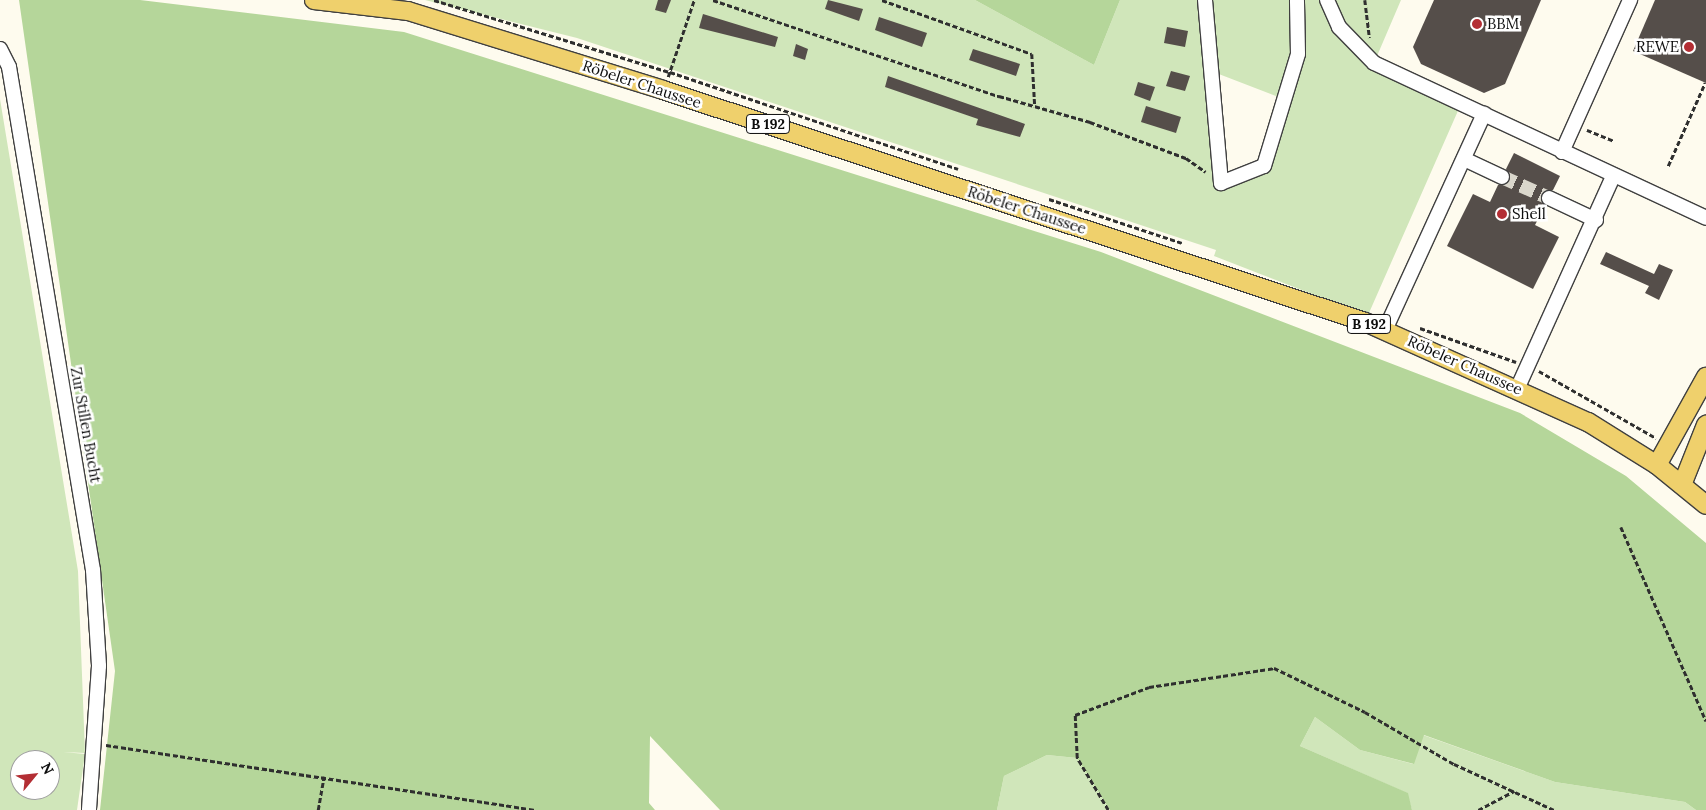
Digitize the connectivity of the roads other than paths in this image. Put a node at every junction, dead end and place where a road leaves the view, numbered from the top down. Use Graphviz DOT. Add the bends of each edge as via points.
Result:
graph roads {
  1 [pos="314,0"];
  2 [pos="1205,0"];
  3 [pos="1297,0"];
  4 [pos="1327,0"];
  5 [pos="1630,0"];
  6 [pos="0,50"];
  7 [pos="1484,114"];
  8 [pos="1562,152"];
  9 [pos="1464,159"];
  10 [pos="1502,177"];
  11 [pos="1613,177"];
  12 [pos="1549,198"];
  13 [pos="1706,218"];
  14 [pos="1596,220"];
  15 [pos="1386,330"];
  16 [pos="1706,376"];
  17 [pos="1518,387"];
  18 [pos="1706,424"];
  19 [pos="1657,465"];
  20 [pos="1682,485"];
  21 [pos="1706,505"];
  22 [pos="89,810"];
  1 -- 15 [label="main road, Röbeler Chaussee / B 192" via="408,11 663,90"];
  2 -- 3 [label="street" via="1221,183 1264,166 1298,54"];
  4 -- 7 [label="street" via="1339,26 1368,58"];
  5 -- 8 [label="street"];
  6 -- 22 [label="street, Zur Stillen Bucht" via="9,66 93,570 99,666 97,744"];
  7 -- 8 [label="street"];
  7 -- 9 [label="street"];
  8 -- 11 [label="street"];
  9 -- 10 [label="street"];
  9 -- 15 [label="street"];
  11 -- 13 [label="street"];
  11 -- 14 [label="street"];
  12 -- 14 [label="street"];
  14 -- 17 [label="street"];
  15 -- 17 [label="main road, Röbeler Chaussee / B 192"];
  16 -- 19 [label="main road"];
  17 -- 19 [label="main road, Röbeler Chaussee / B 192" via="1588,422"];
  18 -- 20 [label="main road"];
  19 -- 20 [label="main road, Röbeler Chaussee / B 192"];
  20 -- 21 [label="main road, Röbeler Chaussee / B 192"];
}
